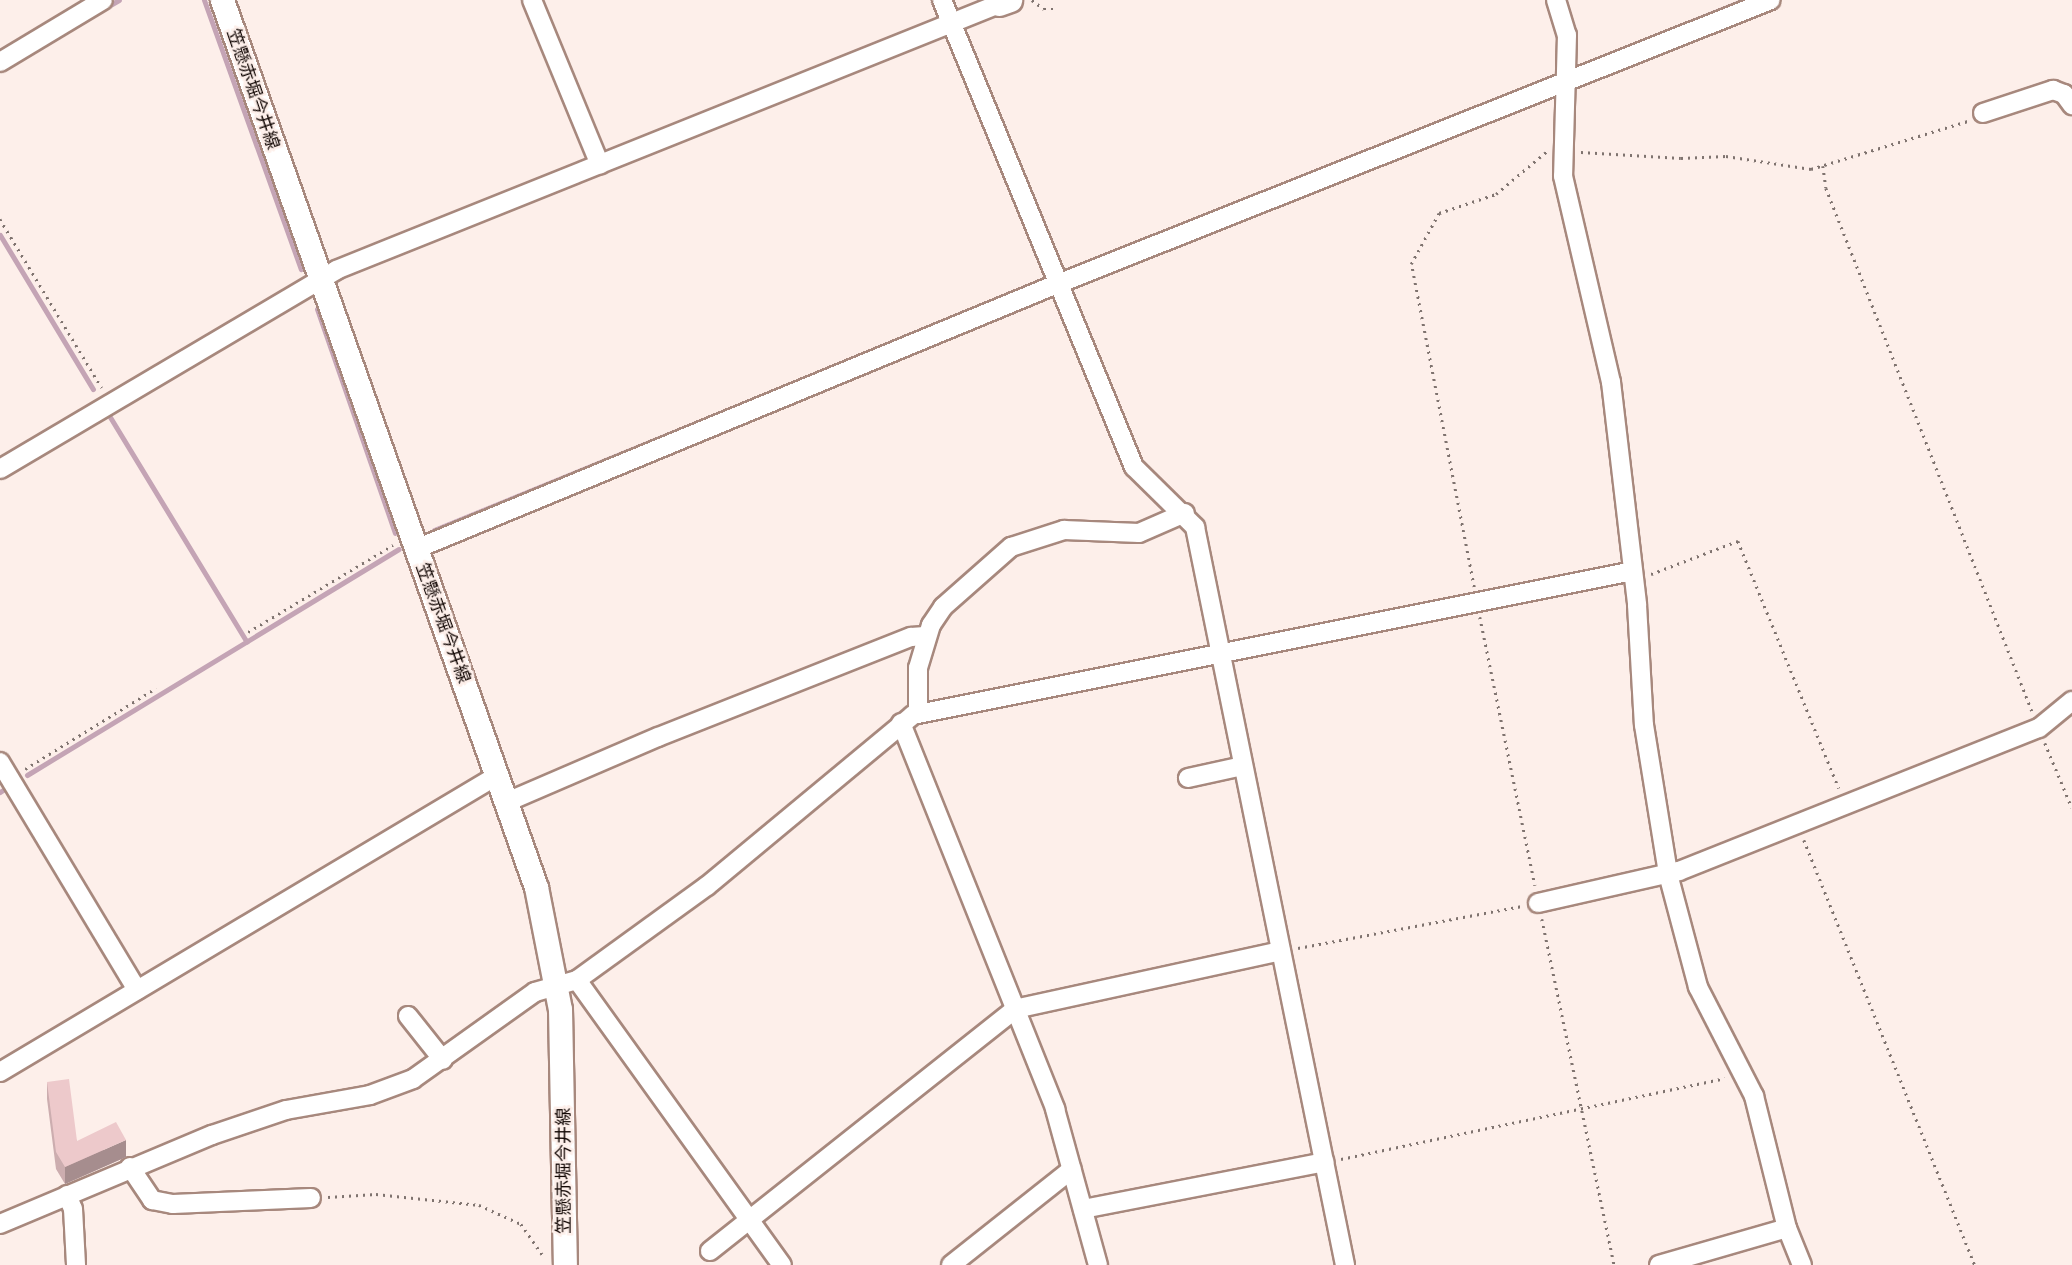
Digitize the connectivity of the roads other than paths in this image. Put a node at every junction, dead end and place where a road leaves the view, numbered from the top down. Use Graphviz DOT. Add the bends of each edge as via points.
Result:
graph roads {
  1 [pos="103,0"];
  2 [pos="222,0"];
  3 [pos="532,0"];
  4 [pos="942,0"];
  5 [pos="1556,0"];
  6 [pos="1771,0"];
  7 [pos="1005,1"];
  8 [pos="952,21"];
  9 [pos="0,62"];
  10 [pos="1566,83"];
  11 [pos="2072,105"];
  12 [pos="1983,113"];
  13 [pos="600,165"];
  14 [pos="319,279"];
  15 [pos="1060,284"];
  16 [pos="0,469"];
  17 [pos="1185,513"];
  18 [pos="414,543"];
  19 [pos="1634,574"];
  20 [pos="925,636"];
  21 [pos="1220,652"];
  22 [pos="2072,701"];
  23 [pos="918,713"];
  24 [pos="901,723"];
  25 [pos="1243,766"];
  26 [pos="5,770"];
  27 [pos="498,775"];
  28 [pos="1188,778"];
  29 [pos="507,802"];
  30 [pos="1668,874"];
  31 [pos="1538,903"];
  32 [pos="1281,951"];
  33 [pos="567,982"];
  34 [pos="137,990"];
  35 [pos="1015,1009"];
  36 [pos="408,1016"];
  37 [pos="443,1060"];
  38 [pos="0,1072"];
  39 [pos="1324,1162"];
  40 [pos="130,1167"];
  41 [pos="1072,1169"];
  42 [pos="68,1195"];
  43 [pos="311,1198"];
  44 [pos="1083,1209"];
  45 [pos="747,1218"];
  46 [pos="0,1224"];
  47 [pos="1787,1228"];
  48 [pos="710,1251"];
  49 [pos="76,1265"];
  50 [pos="565,1265"];
  51 [pos="782,1265"];
  52 [pos="951,1265"];
  53 [pos="1098,1265"];
  54 [pos="1345,1265"];
  55 [pos="1659,1265"];
  56 [pos="1802,1265"];
  1 -- 9 [label="street"];
  2 -- 14 [label="main road, 笠懸赤堀今井線"];
  3 -- 13 [label="street"];
  4 -- 8 [label="street"];
  5 -- 10 [label="street" via="1567,35"];
  6 -- 10 [label="street"];
  7 -- 8 [label="street"];
  8 -- 13 [label="street"];
  8 -- 15 [label="street"];
  10 -- 15 [label="street"];
  10 -- 19 [label="street" via="1562,149 1568,196 1603,331"];
  11 -- 12 [label="street" via="2064,94 2053,90"];
  13 -- 14 [label="street"];
  14 -- 16 [label="street"];
  14 -- 18 [label="main road, 笠懸赤堀今井線"];
  15 -- 17 [label="street" via="1134,467"];
  15 -- 18 [label="street"];
  17 -- 20 [label="street" via="1139,533 1064,530 1017,543 943,607"];
  17 -- 21 [label="street" via="1195,527"];
  18 -- 27 [label="main road, 笠懸赤堀今井線"];
  19 -- 21 [label="street" via="1477,599"];
  19 -- 30 [label="street" via="1644,725"];
  20 -- 23 [label="street" via="918,668"];
  20 -- 29 [label="street" via="911,637 708,717"];
  21 -- 23 [label="street"];
  21 -- 25 [label="street"];
  22 -- 30 [label="street" via="2039,728"];
  23 -- 24 [label="street"];
  24 -- 33 [label="street" via="707,886"];
  24 -- 35 [label="street"];
  25 -- 28 [label="street"];
  25 -- 32 [label="street"];
  26 -- 34 [label="street"];
  27 -- 29 [label="main road, 笠懸赤堀今井線"];
  27 -- 34 [label="street"];
  29 -- 33 [label="main road, 笠懸赤堀今井線"];
  30 -- 31 [label="street"];
  30 -- 47 [label="street" via="1698,987 1743,1073 1763,1126"];
  32 -- 35 [label="street"];
  32 -- 39 [label="street"];
  33 -- 37 [label="street" via="536,992"];
  33 -- 45 [label="street"];
  33 -- 50 [label="main road, 笠懸赤堀今井線"];
  34 -- 38 [label="street"];
  35 -- 41 [label="street" via="1063,1132"];
  35 -- 45 [label="street"];
  36 -- 37 [label="street"];
  37 -- 40 [label="street" via="388,1090 286,1111"];
  39 -- 44 [label="street"];
  39 -- 54 [label="street"];
  40 -- 42 [label="street"];
  40 -- 43 [label="street" via="152,1200 173,1204"];
  41 -- 44 [label="street"];
  41 -- 52 [label="street"];
  42 -- 46 [label="street"];
  42 -- 49 [label="street"];
  44 -- 53 [label="street"];
  45 -- 48 [label="street"];
  45 -- 51 [label="street"];
  47 -- 55 [label="street"];
  47 -- 56 [label="street"];
}
